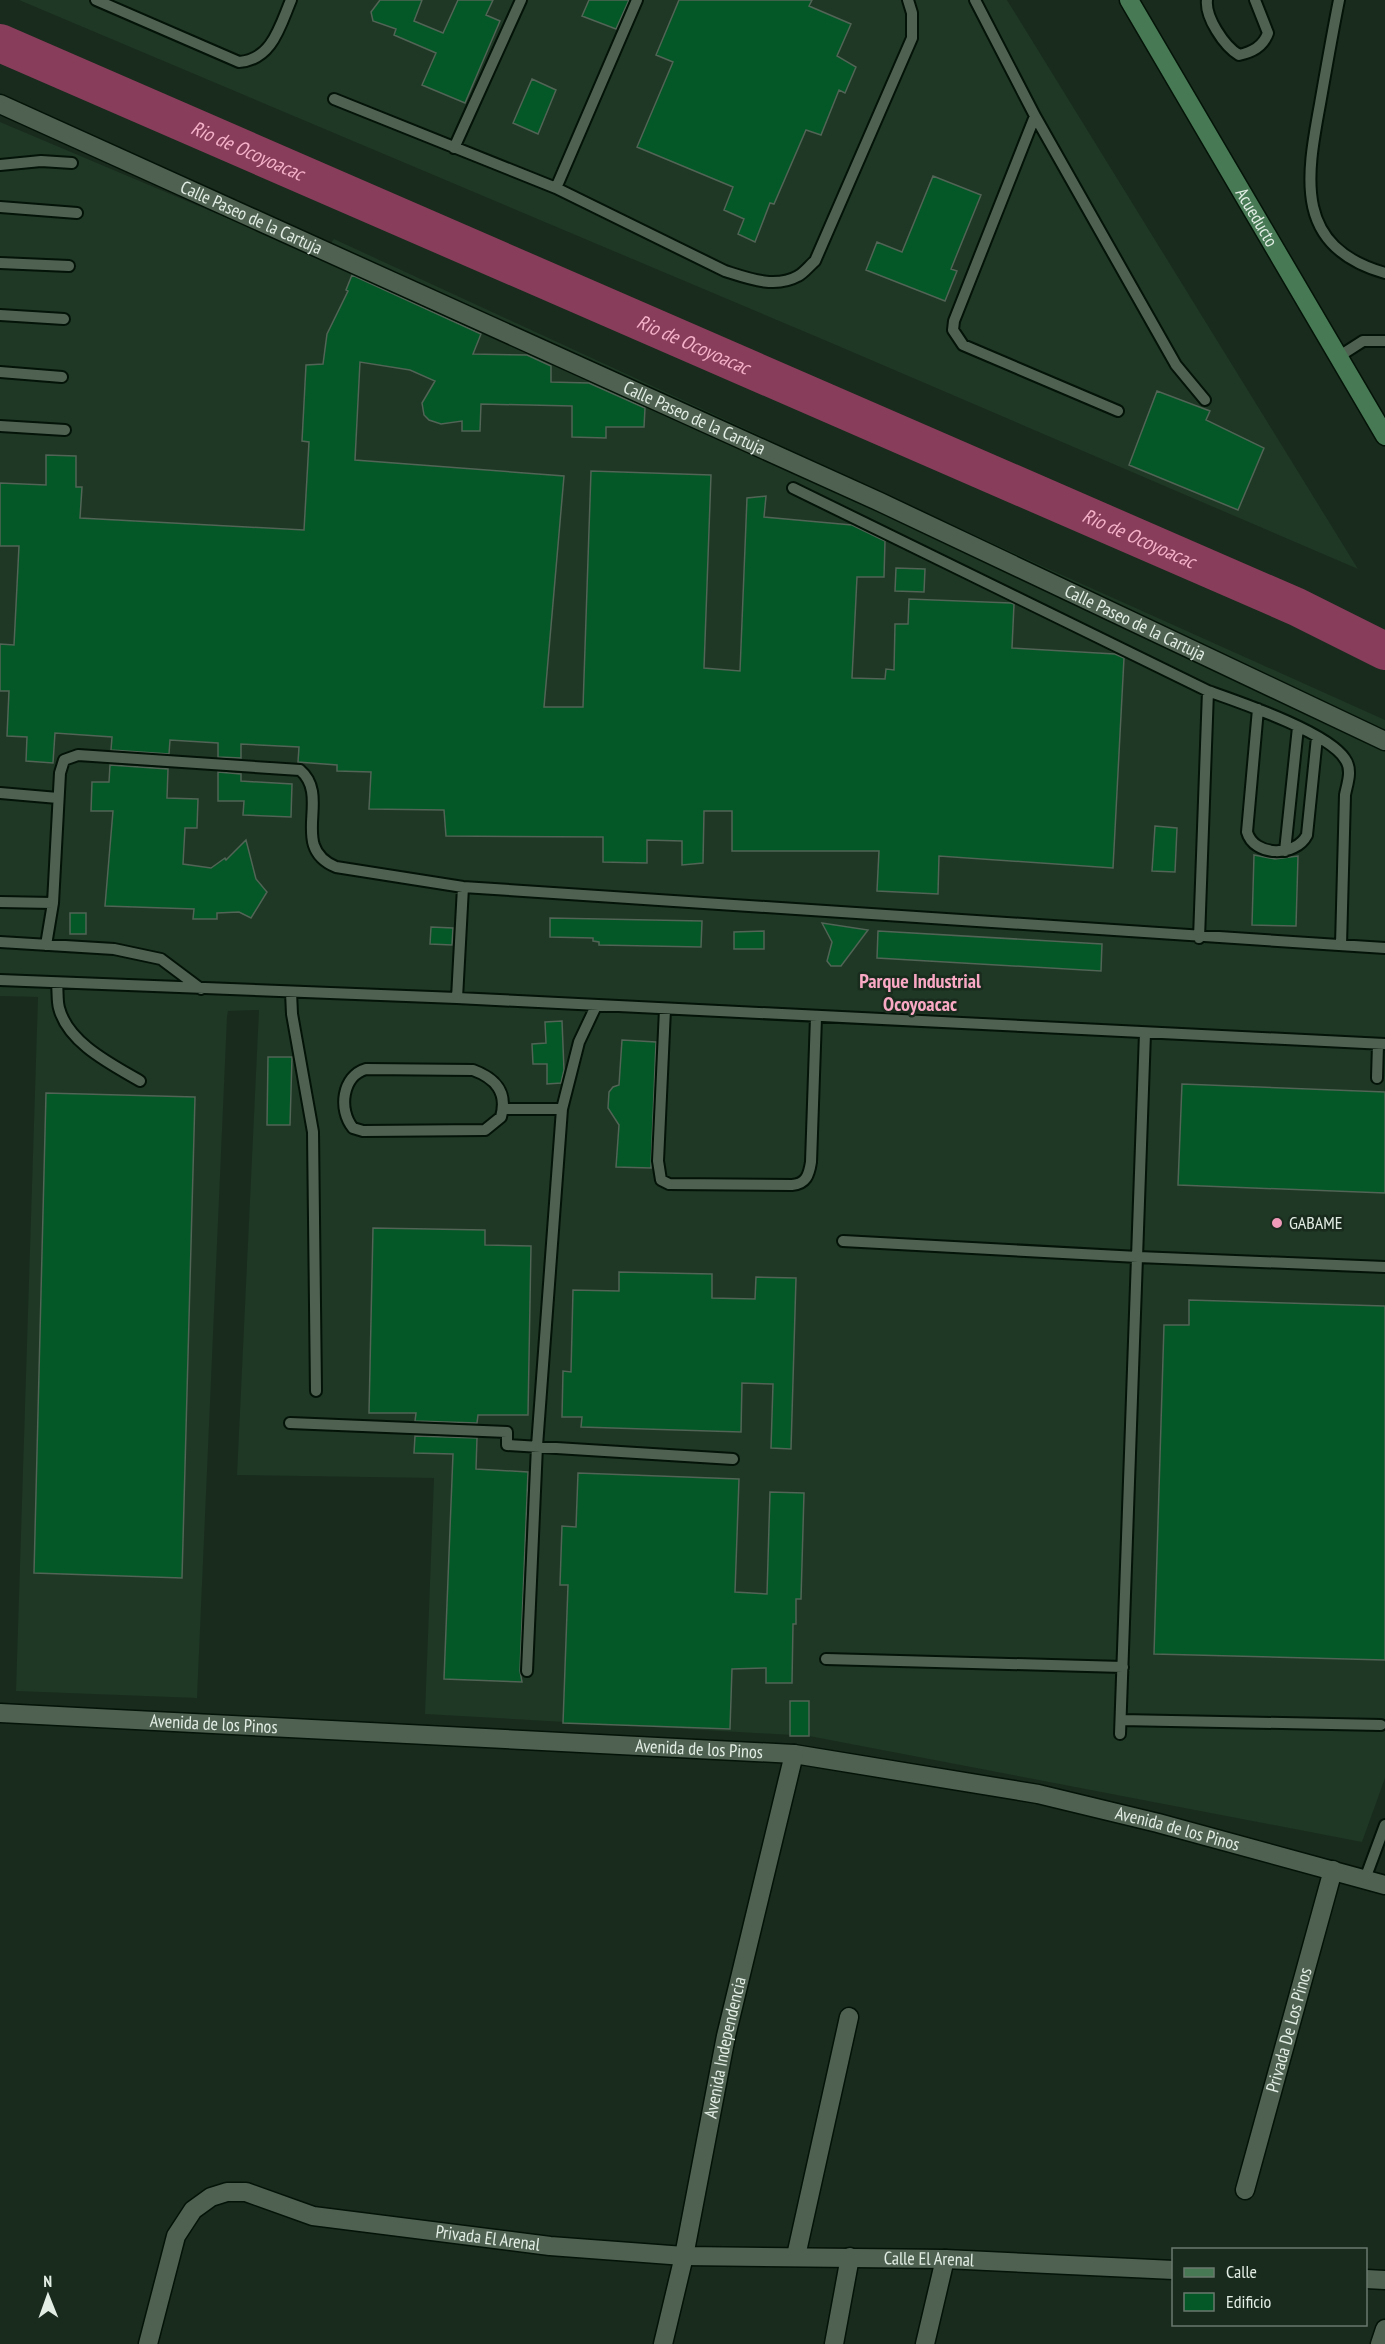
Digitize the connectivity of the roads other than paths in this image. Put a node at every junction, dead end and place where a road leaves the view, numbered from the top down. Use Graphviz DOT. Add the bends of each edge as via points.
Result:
graph roads {
  1 [pos="96,0"];
  2 [pos="291,0"];
  3 [pos="522,0"];
  4 [pos="637,0"];
  5 [pos="908,0"];
  6 [pos="975,0"];
  7 [pos="1129,0"];
  8 [pos="1207,0"];
  9 [pos="1255,0"];
  10 [pos="1339,0"];
  11 [pos="334,99"];
  12 [pos="0,104"];
  13 [pos="1035,116"];
  14 [pos="454,148"];
  15 [pos="72,163"];
  16 [pos="0,165"];
  17 [pos="556,188"];
  18 [pos="0,207"];
  19 [pos="76,213"];
  20 [pos="0,263"];
  21 [pos="69,266"];
  22 [pos="1385,273"];
  23 [pos="0,315"];
  24 [pos="64,319"];
  25 [pos="1385,341"];
  26 [pos="1338,357"];
  27 [pos="0,372"];
  28 [pos="62,376"];
  29 [pos="1205,400"];
  30 [pos="1118,411"];
  31 [pos="0,426"];
  32 [pos="65,430"];
  33 [pos="1385,436"];
  34 [pos="794,488"];
  35 [pos="1208,691"];
  36 [pos="1258,709"];
  37 [pos="1298,728"];
  38 [pos="1317,737"];
  39 [pos="1385,741"];
  40 [pos="0,793"];
  41 [pos="58,798"];
  42 [pos="1285,851"];
  43 [pos="463,887"];
  44 [pos="0,902"];
  45 [pos="53,903"];
  46 [pos="1199,938"];
  47 [pos="0,942"];
  48 [pos="46,945"];
  49 [pos="1341,945"];
  50 [pos="1385,948"];
  51 [pos="0,980"];
  52 [pos="57,984"];
  53 [pos="201,989"];
  54 [pos="291,992"];
  55 [pos="457,998"];
  56 [pos="596,1006"];
  57 [pos="665,1009"];
  58 [pos="816,1017"];
  59 [pos="1145,1032"];
  60 [pos="1381,1044"];
  61 [pos="1377,1078"];
  62 [pos="140,1081"];
  63 [pos="504,1109"];
  64 [pos="562,1109"];
  65 [pos="843,1241"];
  66 [pos="1138,1257"];
  67 [pos="1385,1267"];
  68 [pos="316,1391"];
  69 [pos="290,1424"];
  70 [pos="537,1446"];
  71 [pos="734,1459"];
  72 [pos="826,1659"];
  73 [pos="1122,1667"];
  74 [pos="527,1671"];
  75 [pos="0,1713"];
  76 [pos="1121,1720"];
  77 [pos="1381,1725"];
  78 [pos="1120,1734"];
  79 [pos="794,1754"];
  80 [pos="1385,1825"];
  81 [pos="1333,1870"];
  82 [pos="1365,1879"];
  83 [pos="1385,1885"];
  84 [pos="849,2017"];
  85 [pos="1245,2190"];
  86 [pos="684,2256"];
  87 [pos="796,2256"];
  88 [pos="850,2257"];
  89 [pos="945,2259"];
  90 [pos="1172,2270"];
  91 [pos="1367,2279"];
  92 [pos="1385,2280"];
  93 [pos="1385,2329"];
  94 [pos="148,2344"];
  95 [pos="663,2344"];
  96 [pos="834,2344"];
  97 [pos="925,2344"];
  98 [pos="1380,2344"];
  1 -- 2 [label="lane" via="239,62 251,61 264,53 278,33"];
  3 -- 14 [label="lane"];
  4 -- 17 [label="lane"];
  5 -- 17 [label="lane" via="912,38 816,261 798,276 777,282 752,280 725,271"];
  6 -- 13 [label="lane"];
  7 -- 26 [label="main road, Acueducto"];
  8 -- 9 [label="lane" via="1207,10 1226,43 1239,55 1264,43 1268,33"];
  10 -- 22 [label="lane" via="1312,147 1311,205 1324,235 1345,256"];
  11 -- 14 [label="lane"];
  12 -- 39 [label="street, Calle Paseo de la Cartuja" via="880,502"];
  13 -- 29 [label="lane" via="1171,356"];
  13 -- 30 [label="lane" via="953,330 963,345"];
  14 -- 17 [label="lane"];
  15 -- 16 [label="lane"];
  18 -- 19 [label="lane"];
  20 -- 21 [label="lane"];
  23 -- 24 [label="lane"];
  25 -- 26 [label="lane" via="1362,341"];
  26 -- 33 [label="main road, Acueducto"];
  27 -- 28 [label="lane"];
  31 -- 32 [label="lane"];
  34 -- 35 [label="lane"];
  35 -- 36 [label="lane"];
  35 -- 46 [label="lane"];
  36 -- 37 [label="lane"];
  36 -- 42 [label="lane" via="1247,832 1249,841 1257,847"];
  37 -- 38 [label="lane"];
  37 -- 42 [label="lane"];
  38 -- 42 [label="lane" via="1306,835 1296,849"];
  38 -- 49 [label="lane" via="1345,759 1350,772 1345,795"];
  40 -- 41 [label="lane"];
  41 -- 43 [label="lane" via="64,760 78,755 300,770 312,788 311,842 323,862"];
  41 -- 45 [label="lane"];
  43 -- 46 [label="lane"];
  43 -- 55 [label="lane"];
  44 -- 45 [label="lane"];
  45 -- 48 [label="lane"];
  46 -- 49 [label="lane"];
  47 -- 48 [label="lane"];
  48 -- 53 [label="lane" via="114,949 161,959"];
  49 -- 50 [label="lane"];
  51 -- 52 [label="lane"];
  52 -- 53 [label="lane"];
  52 -- 62 [label="lane" via="59,1009 75,1034 102,1059"];
  53 -- 54 [label="lane"];
  54 -- 55 [label="lane"];
  54 -- 68 [label="lane" via="313,1132"];
  55 -- 56 [label="lane"];
  56 -- 57 [label="lane"];
  56 -- 64 [label="lane" via="579,1042"];
  57 -- 58 [label="lane"];
  57 -- 58 [label="lane" via="658,1161 661,1180 669,1184 792,1185 805,1180 811,1162"];
  58 -- 59 [label="lane"];
  59 -- 60 [label="lane"];
  59 -- 66 [label="lane"];
  60 -- 61 [label="lane"];
  63 -- 63 [label="lane" via="500,1089 489,1076 473,1070 366,1069 352,1076 346,1086 348,1122 363,1131 484,1130 495,1124"];
  63 -- 64 [label="lane"];
  64 -- 70 [label="lane"];
  65 -- 66 [label="lane"];
  66 -- 67 [label="lane"];
  66 -- 73 [label="lane"];
  69 -- 70 [label="lane" via="507,1432 507,1445"];
  70 -- 71 [label="lane"];
  70 -- 74 [label="lane"];
  72 -- 73 [label="lane"];
  73 -- 76 [label="lane"];
  75 -- 79 [label="street, Avenida de los Pinos"];
  76 -- 77 [label="lane"];
  76 -- 78 [label="lane"];
  79 -- 81 [label="street, Avenida de los Pinos" via="1038,1794"];
  79 -- 86 [label="street, Avenida Independencia" via="726,2036"];
  80 -- 82 [label="lane"];
  81 -- 82 [label="street, Avenida de los Pinos"];
  81 -- 85 [label="street, Privada De Los Pinos"];
  82 -- 83 [label="street, Avenida de los Pinos"];
  84 -- 87 [label="street"];
  86 -- 87 [label="street, Calle El Arenal"];
  86 -- 94 [label="street, Privada El Arenal" via="439,2234 313,2216 246,2192 227,2192 211,2197 193,2210 176,2236"];
  86 -- 95 [label="street, Avenida Independencia"];
  87 -- 88 [label="street, Calle El Arenal"];
  88 -- 89 [label="street, Calle El Arenal"];
  88 -- 96 [label="street"];
  89 -- 90 [label="street, Calle El Arenal"];
  89 -- 97 [label="street"];
  91 -- 92 [label="street"];
  93 -- 98 [label="street"];
}
